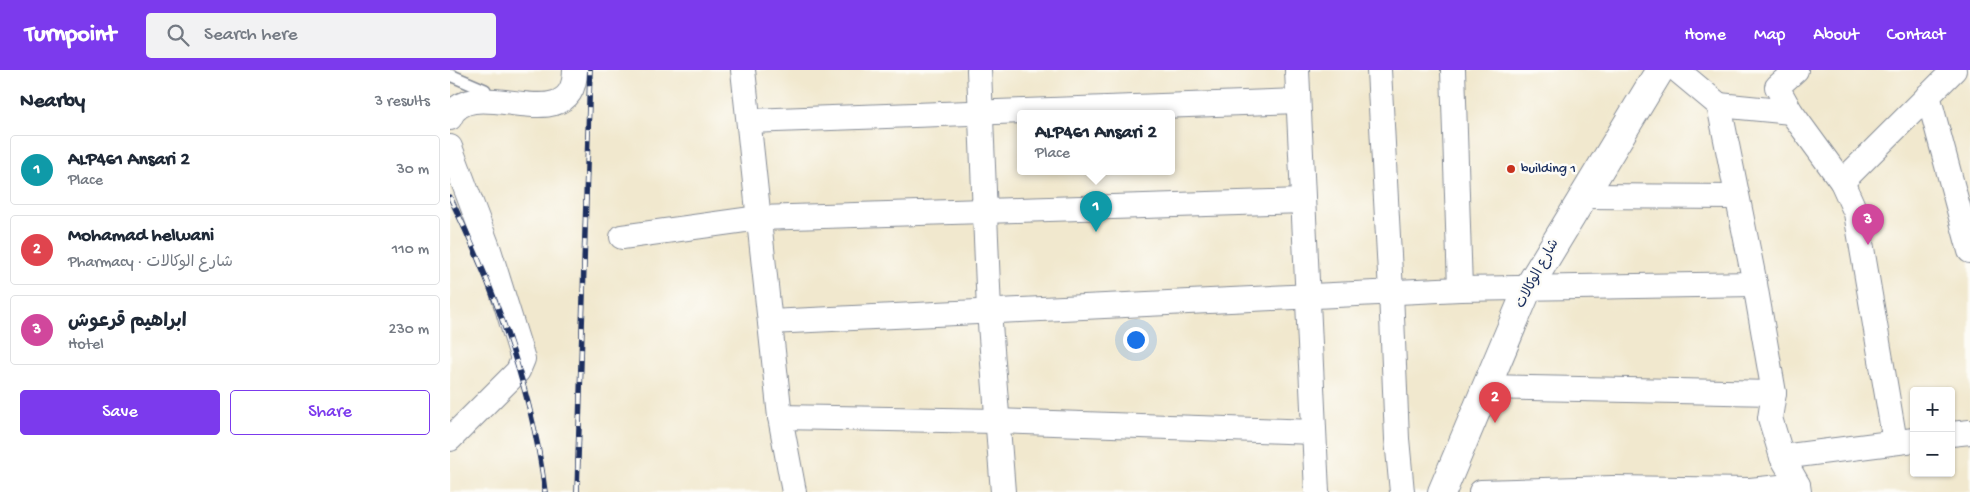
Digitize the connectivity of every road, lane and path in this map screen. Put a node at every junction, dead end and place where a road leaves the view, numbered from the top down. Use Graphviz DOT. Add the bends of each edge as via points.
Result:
graph roads {
  1 [pos="575,70"];
  2 [pos="743,70"];
  3 [pos="979,70"];
  4 [pos="1296,70"];
  5 [pos="1379,70"];
  6 [pos="1453,70"];
  7 [pos="1660,70"];
  8 [pos="1677,70"];
  9 [pos="1796,70"];
  10 [pos="1954,70"];
  11 [pos="450,75"];
  12 [pos="485,90"];
  13 [pos="1928,96"];
  14 [pos="1298,101"];
  15 [pos="1719,105"];
  16 [pos="1060,110"];
  17 [pos="1017,112"];
  18 [pos="1791,112"];
  19 [pos="981,113"];
  20 [pos="450,118"];
  21 [pos="749,121"];
  22 [pos="450,147"];
  23 [pos="1842,182"];
  24 [pos="1582,196"];
  25 [pos="1737,196"];
  26 [pos="1303,201"];
  27 [pos="1964,205"];
  28 [pos="985,211"];
  29 [pos="759,218"];
  30 [pos="622,237"];
  31 [pos="1970,251"];
  32 [pos="1755,284"];
  33 [pos="1528,288"];
  34 [pos="1460,289"];
  35 [pos="1392,292"];
  36 [pos="1308,296"];
  37 [pos="989,311"];
  38 [pos="770,322"];
  39 [pos="1486,387"];
  40 [pos="1774,393"];
  41 [pos="780,417"];
  42 [pos="997,421"];
  43 [pos="1314,432"];
  44 [pos="1970,432"];
  45 [pos="1955,434"];
  46 [pos="450,439"];
  47 [pos="1904,441"];
  48 [pos="1782,457"];
  49 [pos="1798,488"];
  50 [pos="794,492"];
  51 [pos="1003,492"];
  52 [pos="1317,492"];
  53 [pos="1402,492"];
  54 [pos="1442,492"];
  55 [pos="1481,492"];
  1 -- 12 [label="street" via="566,96 553,102"];
  2 -- 21 [label="street"];
  3 -- 19 [label="street"];
  4 -- 14 [label="street"];
  5 -- 35 [label="street"];
  6 -- 34 [label="street"];
  7 -- 24 [label="street, شارع الوكالات"];
  8 -- 15 [label="street"];
  9 -- 18 [label="street" via="1776,87"];
  10 -- 13 [label="street"];
  11 -- 12 [label="lane"];
  12 -- 20 [label="street" via="459,102"];
  13 -- 23 [label="street"];
  13 -- 27 [label="street"];
  14 -- 16 [label="street"];
  14 -- 26 [label="street"];
  15 -- 18 [label="street"];
  15 -- 25 [label="street"];
  17 -- 19 [label="street"];
  18 -- 23 [label="street"];
  19 -- 21 [label="street"];
  19 -- 28 [label="street"];
  21 -- 29 [label="street"];
  22 -- 46 [label="street" via="492,258 523,359 518,371"];
  23 -- 47 [label="street" via="1856,213"];
  24 -- 25 [label="street"];
  24 -- 33 [label="street, شارع الوكالات"];
  25 -- 32 [label="street"];
  26 -- 28 [label="street"];
  26 -- 36 [label="street"];
  27 -- 31 [label="street"];
  28 -- 29 [label="street"];
  28 -- 37 [label="street"];
  29 -- 30 [label="street"];
  29 -- 38 [label="street"];
  32 -- 33 [label="street"];
  32 -- 40 [label="street"];
  33 -- 34 [label="street"];
  33 -- 39 [label="street, شارع الوكالات"];
  34 -- 35 [label="street"];
  35 -- 36 [label="street"];
  35 -- 53 [label="street"];
  36 -- 37 [label="street"];
  36 -- 43 [label="street"];
  37 -- 38 [label="street"];
  37 -- 42 [label="street"];
  38 -- 41 [label="street"];
  39 -- 40 [label="street"];
  39 -- 54 [label="street, شارع الوكالات"];
  40 -- 48 [label="street" via="1770,418"];
  41 -- 42 [label="street"];
  41 -- 50 [label="street"];
  42 -- 43 [label="street"];
  42 -- 51 [label="street"];
  43 -- 52 [label="street"];
  44 -- 45 [label="street"];
  47 -- 48 [label="street"];
  48 -- 49 [label="street"];
  49 -- 55 [label="street"];
}
